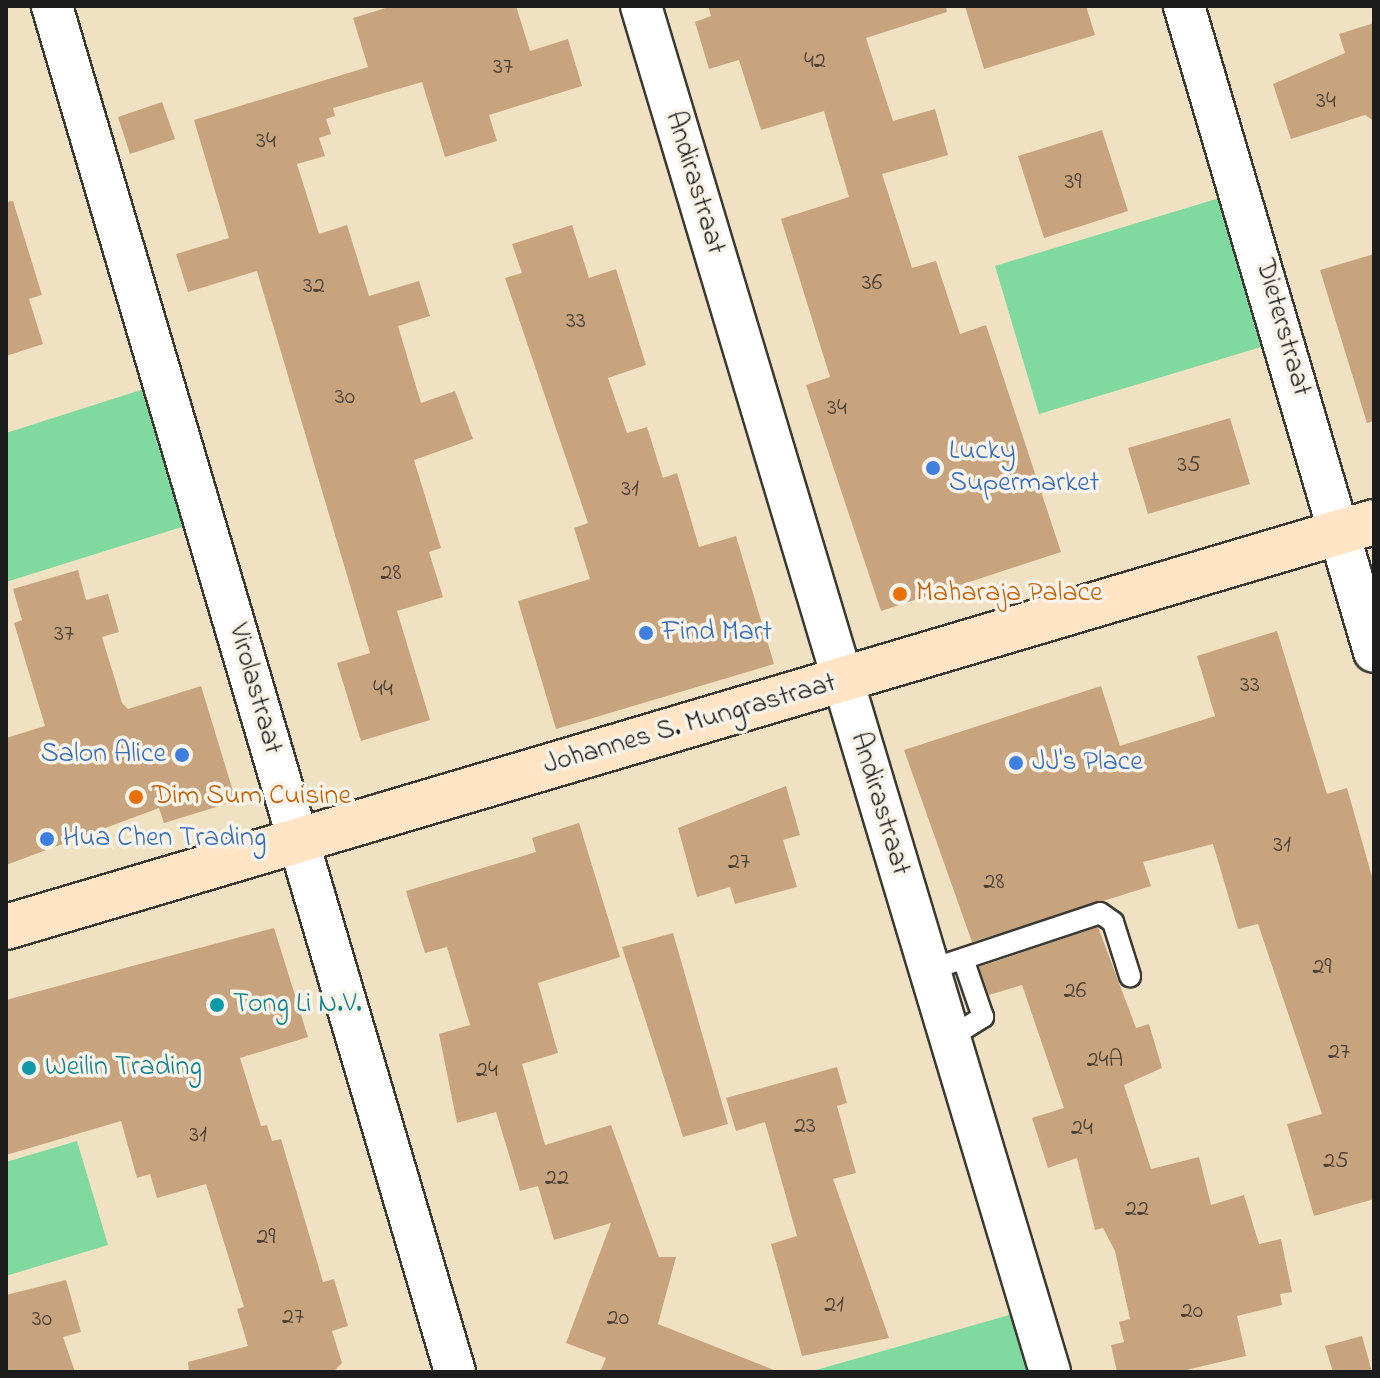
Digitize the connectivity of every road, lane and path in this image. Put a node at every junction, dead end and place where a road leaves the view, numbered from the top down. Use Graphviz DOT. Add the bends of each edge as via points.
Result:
graph roads {
  1 [pos="52,6"];
  2 [pos="641,6"];
  3 [pos="1184,6"];
  4 [pos="1357,526"];
  5 [pos="1374,652"];
  6 [pos="842,681"];
  7 [pos="298,840"];
  8 [pos="6,927"];
  9 [pos="946,964"];
  10 [pos="1130,976"];
  11 [pos="455,1372"];
  12 [pos="1050,1372"];
  1 -- 7 [label="street, Virolastraat"];
  2 -- 6 [label="street, Andirastraat"];
  3 -- 4 [label="street, Dieterstraat"];
  4 -- 5 [label="street, Dieterstraat"];
  4 -- 6 [label="street, Johannes S. Mungrastraat"];
  6 -- 7 [label="street, Johannes S. Mungrastraat"];
  6 -- 9 [label="street, Andirastraat"];
  7 -- 8 [label="street, Johannes S. Mungrastraat"];
  7 -- 11 [label="street, Virolastraat"];
  9 -- 10 [label="lane" via="1100,913 1113,922"];
  9 -- 12 [label="street, Andirastraat" via="951,1037"];
}
